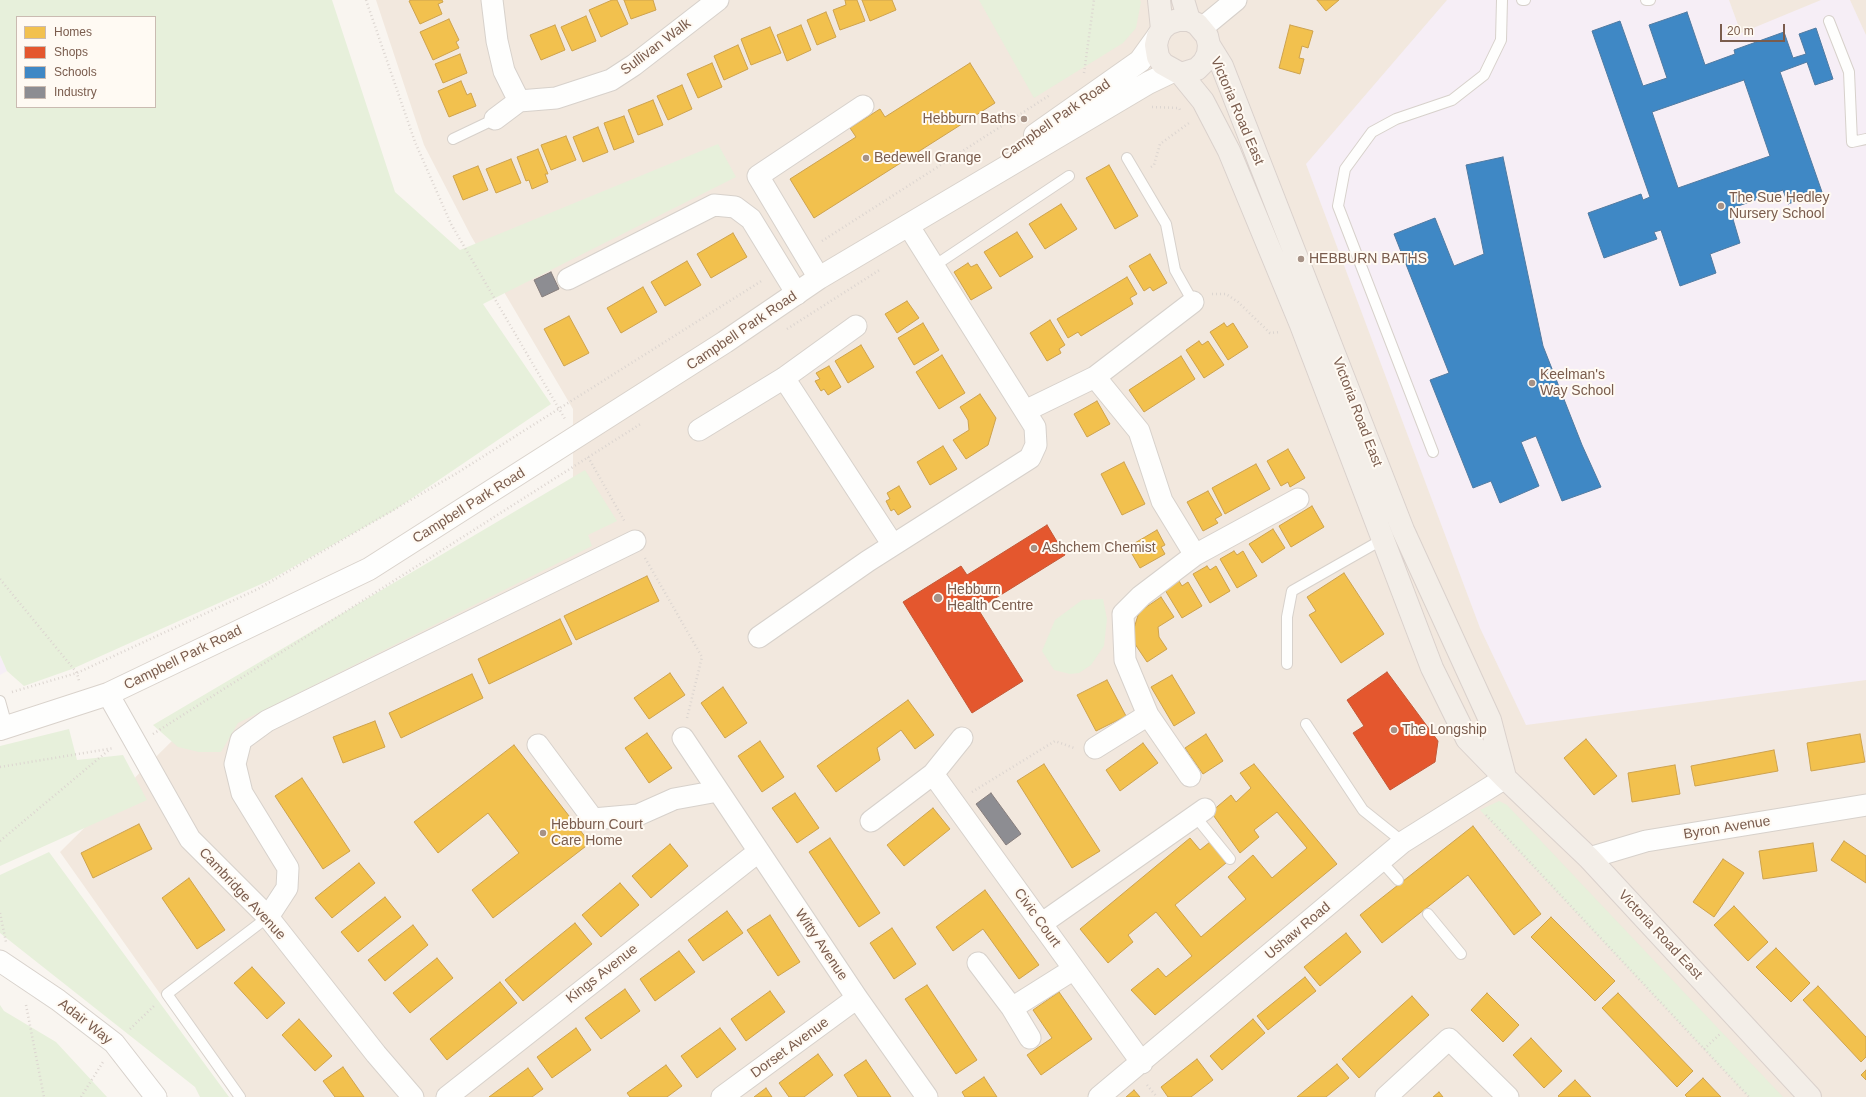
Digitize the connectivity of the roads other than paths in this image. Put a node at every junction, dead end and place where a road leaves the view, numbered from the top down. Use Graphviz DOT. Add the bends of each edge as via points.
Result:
graph roads {
  1 [pos="492,0"];
  2 [pos="718,0"];
  3 [pos="1159,0"];
  4 [pos="1236,0"];
  5 [pos="1502,0"];
  6 [pos="1522,0"];
  7 [pos="1525,0"];
  8 [pos="1646,0"];
  9 [pos="1650,0"];
  10 [pos="1829,21"];
  11 [pos="1196,23"];
  12 [pos="1160,33"];
  13 [pos="1177,72"];
  14 [pos="519,101"];
  15 [pos="863,106"];
  16 [pos="496,119"];
  17 [pos="453,139"];
  18 [pos="1866,139"];
  19 [pos="1127,158"];
  20 [pos="1069,176"];
  21 [pos="908,225"];
  22 [pos="934,266"];
  23 [pos="819,278"];
  24 [pos="568,279"];
  25 [pos="797,294"];
  26 [pos="1193,302"];
  27 [pos="856,326"];
  28 [pos="1096,377"];
  29 [pos="784,378"];
  30 [pos="1025,411"];
  31 [pos="699,430"];
  32 [pos="1434,452"];
  33 [pos="1298,499"];
  34 [pos="1404,530"];
  35 [pos="1384,539"];
  36 [pos="636,541"];
  37 [pos="893,545"];
  38 [pos="1195,555"];
  39 [pos="759,638"];
  40 [pos="1286,664"];
  41 [pos="108,694"];
  42 [pos="0,701"];
  43 [pos="1148,715"];
  44 [pos="1306,724"];
  45 [pos="4,727"];
  46 [pos="682,738"];
  47 [pos="962,738"];
  48 [pos="538,745"];
  49 [pos="1095,748"];
  50 [pos="933,774"];
  51 [pos="1190,776"];
  52 [pos="1505,778"];
  53 [pos="718,791"];
  54 [pos="1866,805"];
  55 [pos="1200,813"];
  56 [pos="871,821"];
  57 [pos="1403,842"];
  58 [pos="758,852"];
  59 [pos="1589,858"];
  60 [pos="1230,859"];
  61 [pos="1381,861"];
  62 [pos="1398,880"];
  63 [pos="1428,914"];
  64 [pos="268,917"];
  65 [pos="1041,924"];
  66 [pos="1461,954"];
  67 [pos="0,961"];
  68 [pos="978,963"];
  69 [pos="1074,969"];
  70 [pos="857,998"];
  71 [pos="1012,1008"];
  72 [pos="1030,1038"];
  73 [pos="1142,1062"];
  74 [pos="156,1097"];
  75 [pos="240,1097"];
  76 [pos="413,1097"];
  77 [pos="447,1097"];
  78 [pos="722,1097"];
  79 [pos="927,1097"];
  80 [pos="1099,1097"];
  81 [pos="1386,1097"];
  82 [pos="1508,1097"];
  83 [pos="1810,1097"];
  1 -- 14 [label="street" via="504,72"];
  2 -- 14 [label="street, Sullivan Walk" via="611,80 556,98"];
  3 -- 12 [label="main road"];
  4 -- 11 [label="street"];
  5 -- 32 [label="lane" via="1501,40 1484,75 1452,100 1396,119 1372,132 1345,169 1338,206"];
  6 -- 7 [label="lane"];
  8 -- 9 [label="lane"];
  10 -- 18 [label="lane" via="1849,72 1852,142"];
  11 -- 12 [label="main road" via="1178,20 1169,23"];
  11 -- 13 [label="main road" via="1208,54 1197,68"];
  11 -- 34 [label="main road, Victoria Road East" via="1222,66"];
  12 -- 13 [label="main road" via="1156,45 1158,56 1163,64"];
  12 -- 21 [label="street, Campbell Park Road" via="1140,61"];
  13 -- 21 [label="street, Campbell Park Road" via="1148,83"];
  13 -- 35 [label="main road, Victoria Road East" via="1203,101 1229,151"];
  14 -- 16 [label="street"];
  15 -- 23 [label="street" via="758,176"];
  16 -- 17 [label="lane"];
  19 -- 26 [label="lane" via="1166,224 1176,270"];
  20 -- 22 [label="lane"];
  21 -- 22 [label="street"];
  21 -- 23 [label="street, Campbell Park Road"];
  22 -- 30 [label="street"];
  23 -- 25 [label="street, Campbell Park Road"];
  24 -- 25 [label="street" via="714,205 735,207 751,219"];
  25 -- 41 [label="street, Campbell Park Road" via="369,569"];
  26 -- 28 [label="street"];
  27 -- 29 [label="street"];
  28 -- 30 [label="street"];
  28 -- 38 [label="street" via="1139,431 1162,501"];
  29 -- 31 [label="street"];
  29 -- 37 [label="street"];
  30 -- 37 [label="street" via="1035,427 1036,445 1030,458"];
  33 -- 38 [label="street"];
  34 -- 35 [label="lane"];
  34 -- 52 [label="main road, Victoria Road East" via="1490,720"];
  35 -- 40 [label="lane" via="1292,591 1287,617"];
  35 -- 52 [label="main road, Victoria Road East" via="1432,668 1467,739"];
  36 -- 64 [label="street" via="267,721 241,740 234,764 242,793 288,868 287,888"];
  37 -- 39 [label="street"];
  38 -- 43 [label="street" via="1123,614 1125,660"];
  41 -- 45 [label="street, Campbell Park Road"];
  41 -- 64 [label="street, Cambridge Avenue" via="190,839"];
  42 -- 45 [label="lane"];
  43 -- 49 [label="street"];
  43 -- 51 [label="street"];
  44 -- 57 [label="lane" via="1363,810"];
  46 -- 53 [label="street, Witty Avenue"];
  47 -- 50 [label="street"];
  48 -- 53 [label="street" via="594,818 638,815 674,800"];
  50 -- 56 [label="street"];
  50 -- 65 [label="street, Civic Court"];
  52 -- 57 [label="street, Ushaw Road"];
  52 -- 59 [label="main road, Victoria Road East"];
  53 -- 58 [label="street, Witty Avenue"];
  54 -- 59 [label="street, Byron Avenue" via="1646,841"];
  55 -- 60 [label="lane"];
  55 -- 65 [label="street"];
  57 -- 61 [label="street, Ushaw Road"];
  58 -- 70 [label="street, Witty Avenue"];
  58 -- 77 [label="street, Kings Avenue"];
  59 -- 83 [label="main road, Victoria Road East"];
  61 -- 62 [label="lane"];
  61 -- 73 [label="street, Ushaw Road"];
  63 -- 66 [label="lane"];
  64 -- 75 [label="lane" via="167,994"];
  64 -- 76 [label="street, Cambridge Avenue"];
  65 -- 69 [label="street, Civic Court"];
  67 -- 74 [label="street, Adair Way" via="58,1000 114,1043"];
  68 -- 71 [label="street"];
  69 -- 71 [label="street"];
  69 -- 73 [label="street, Civic Court"];
  70 -- 78 [label="street, Dorset Avenue"];
  70 -- 79 [label="street, Witty Avenue"];
  71 -- 72 [label="street"];
  73 -- 80 [label="street, Ushaw Road"];
  81 -- 82 [label="street" via="1449,1039"];
}
